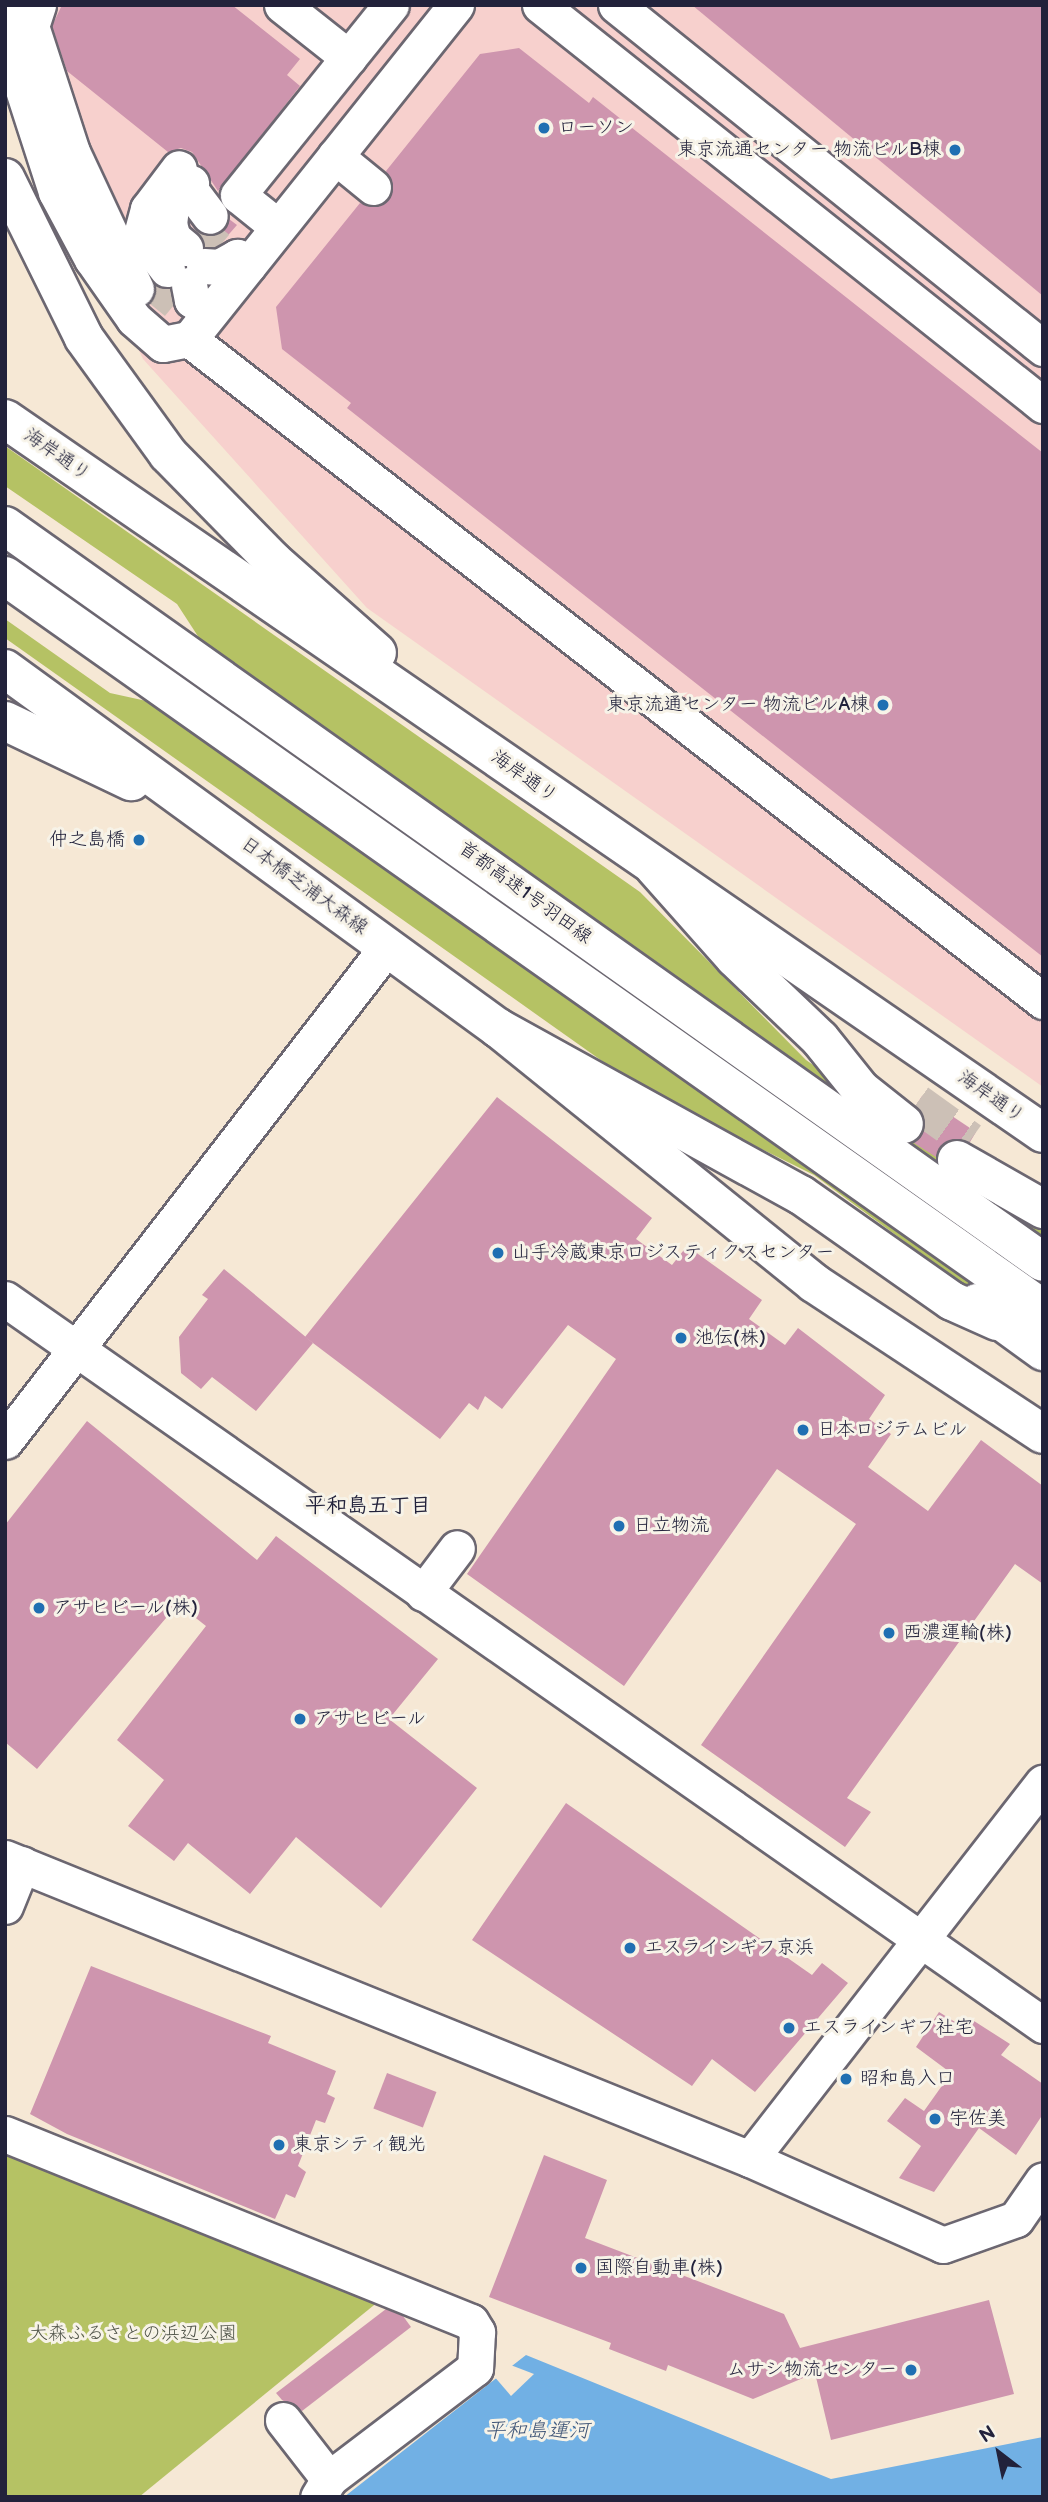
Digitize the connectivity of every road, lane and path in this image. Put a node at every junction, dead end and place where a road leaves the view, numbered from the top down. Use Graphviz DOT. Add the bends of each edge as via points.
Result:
graph roads {
  1 [pos="282,5"];
  2 [pos="391,5"];
  3 [pos="456,5"];
  4 [pos="540,5"];
  5 [pos="616,5"];
  6 [pos="25,14"];
  7 [pos="349,58"];
  8 [pos="335,156"];
  9 [pos="5,178"];
  10 [pos="373,187"];
  11 [pos="278,226"];
  12 [pos="201,265"];
  13 [pos="189,338"];
  14 [pos="1043,348"];
  15 [pos="1043,405"];
  16 [pos="5,419"];
  17 [pos="5,526"];
  18 [pos="5,576"];
  19 [pos="5,669"];
  20 [pos="5,721"];
  21 [pos="489,753"];
  22 [pos="221,825"];
  23 [pos="655,868"];
  24 [pos="387,947"];
  25 [pos="1043,1001"];
  26 [pos="498,1028"];
  27 [pos="911,1114"];
  28 [pos="1043,1133"];
  29 [pos="1043,1194"];
  30 [pos="1043,1209"];
  31 [pos="1043,1262"];
  32 [pos="5,1299"];
  33 [pos="1043,1309"];
  34 [pos="76,1350"];
  35 [pos="1043,1351"];
  36 [pos="1043,1434"];
  37 [pos="5,1441"];
  38 [pos="457,1548"];
  39 [pos="423,1593"];
  40 [pos="1043,1783"];
  41 [pos="14,1861"];
  42 [pos="5,1906"];
  43 [pos="918,1942"];
  44 [pos="1043,2025"];
  45 [pos="5,2134"];
  46 [pos="750,2159"];
  47 [pos="1043,2180"];
  48 [pos="283,2420"];
  49 [pos="323,2488"];
  1 -- 7 [label="street"];
  2 -- 7 [label="street"];
  3 -- 8 [label="street"];
  4 -- 15 [label="street"];
  5 -- 14 [label="street"];
  6 -- 13 [label="street" via="72,152 118,257 141,298"];
  7 -- 11 [label="street" via="238,195"];
  8 -- 10 [label="street"];
  8 -- 11 [label="street"];
  9 -- 21 [label="main road" via="84,338 168,454 272,561"];
  11 -- 12 [label="street"];
  12 -- 12 [label="street" via="141,235 148,209 185,184"];
  12 -- 13 [label="street"];
  13 -- 25 [label="street"];
  16 -- 21 [label="main road, 海岸通り"];
  17 -- 31 [label="main road, 首都高速1号羽田線"];
  18 -- 33 [label="main road, 首都高速1号羽田線"];
  19 -- 22 [label="main road"];
  20 -- 22 [label="main road"];
  21 -- 23 [label="main road, 海岸通り"];
  22 -- 24 [label="main road, 日本橋芝浦大森線"];
  23 -- 27 [label="main road" via="735,958 820,1039 860,1089"];
  23 -- 28 [label="main road, 海岸通り"];
  24 -- 26 [label="main road"];
  24 -- 34 [label="street"];
  26 -- 35 [label="main road" via="813,1203 952,1301 997,1321"];
  26 -- 36 [label="main road" via="814,1283"];
  29 -- 30 [label="main road" via="964,1150"];
  32 -- 34 [label="street"];
  34 -- 37 [label="street"];
  34 -- 39 [label="street"];
  38 -- 39 [label="street"];
  39 -- 43 [label="street"];
  40 -- 43 [label="street"];
  41 -- 42 [label="street"];
  41 -- 46 [label="street"];
  43 -- 44 [label="street"];
  43 -- 46 [label="street"];
  45 -- 49 [label="street" via="471,2322 479,2351 475,2368 441,2389"];
  46 -- 47 [label="street" via="943,2245 1016,2219"];
  48 -- 49 [label="street"];
}
